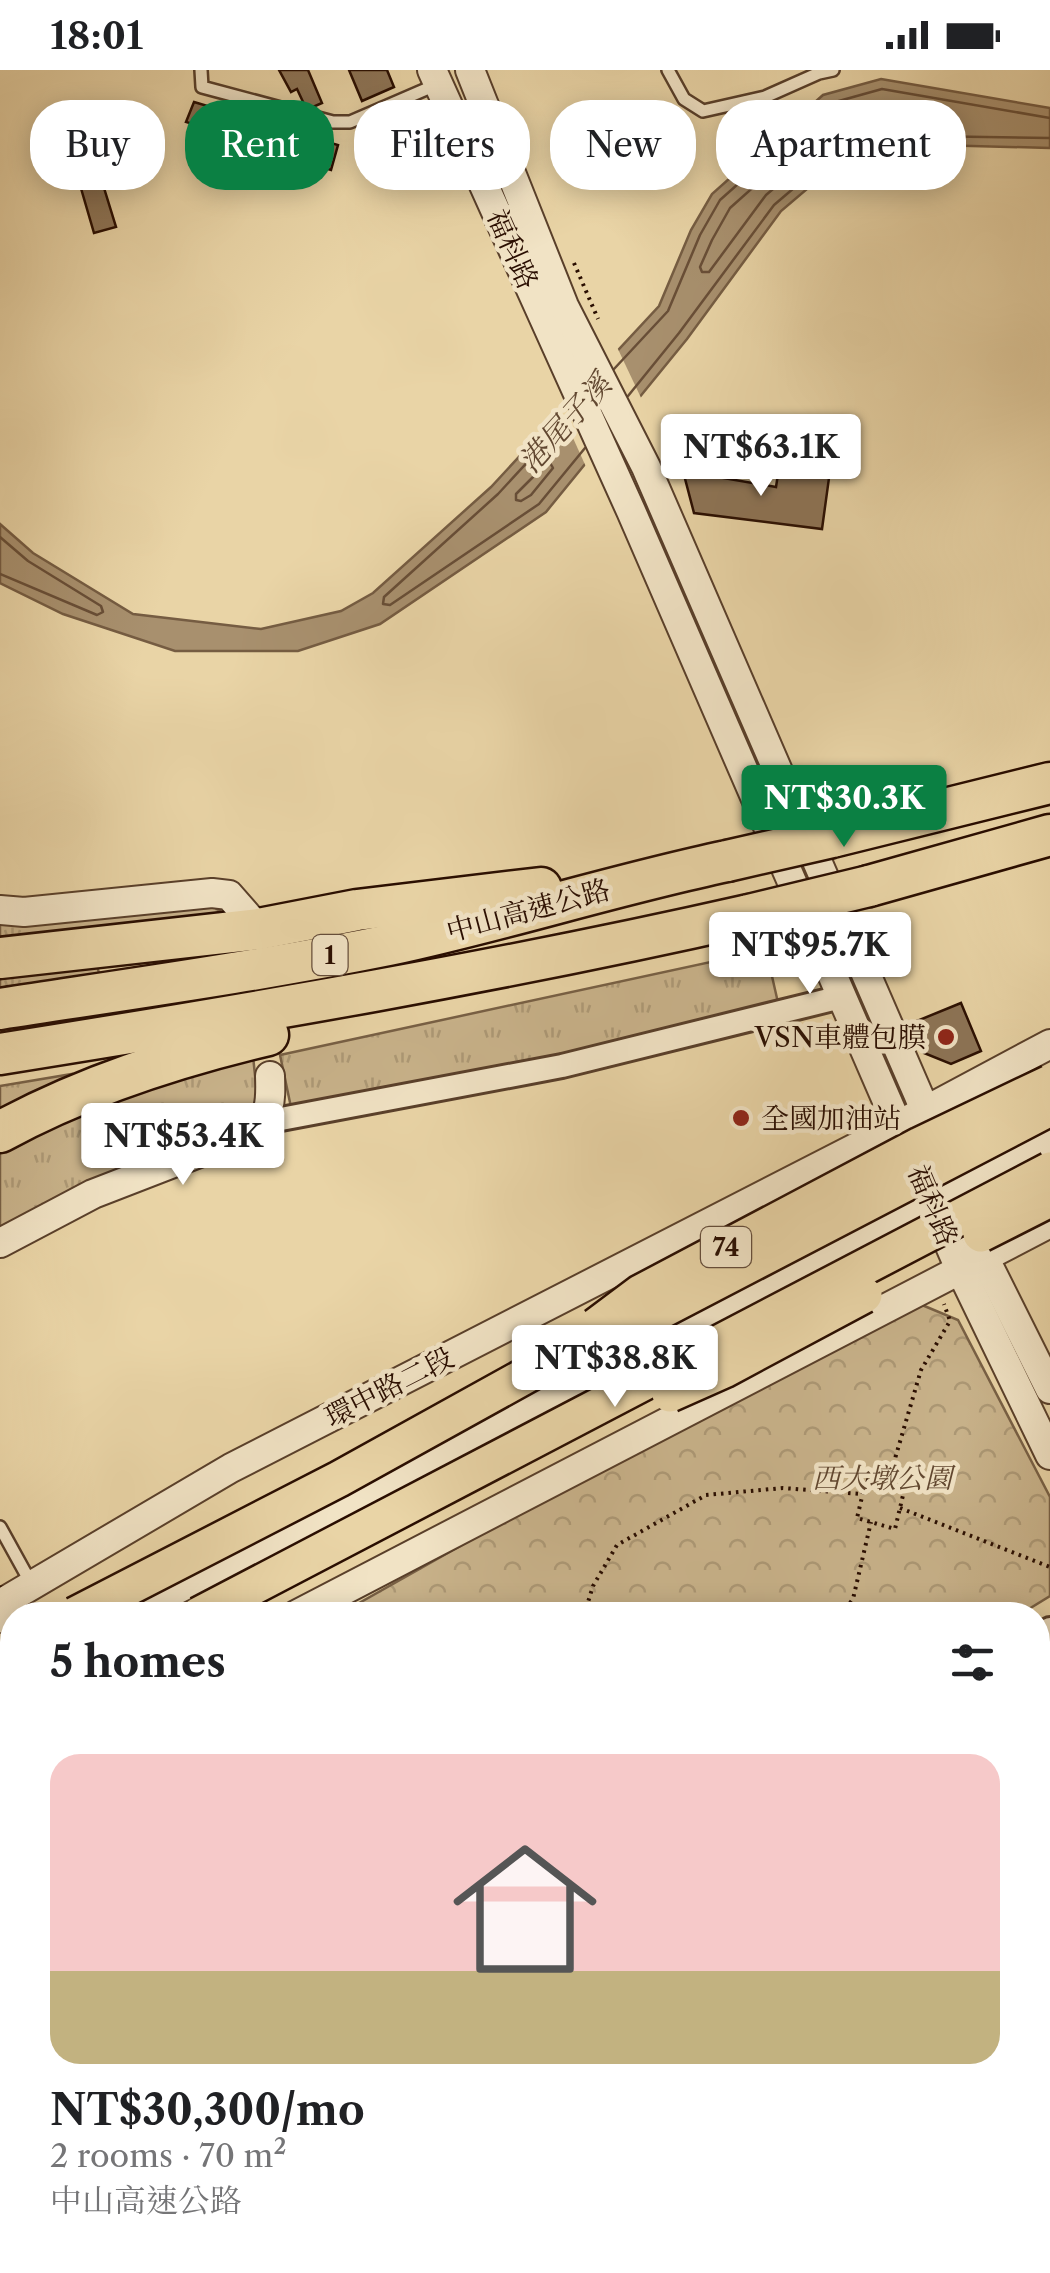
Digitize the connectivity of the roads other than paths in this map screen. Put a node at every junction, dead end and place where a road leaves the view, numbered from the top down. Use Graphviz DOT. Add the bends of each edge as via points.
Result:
graph roads {
  1 [pos="200,70"];
  2 [pos="470,70"];
  3 [pos="668,70"];
  4 [pos="833,70"];
  5 [pos="435,77"];
  6 [pos="554,312"];
  7 [pos="1050,783"];
  8 [pos="1050,835"];
  9 [pos="654,876"];
  10 [pos="0,910"];
  11 [pos="250,920"];
  12 [pos="592,951"];
  13 [pos="0,958"];
  14 [pos="841,997"];
  15 [pos="0,1010"];
  16 [pos="1050,1044"];
  17 [pos="0,1054"];
  18 [pos="270,1076"];
  19 [pos="1050,1083"];
  20 [pos="1050,1108"];
  21 [pos="925,1110"];
  22 [pos="265,1122"];
  23 [pos="900,1125"];
  24 [pos="0,1132"];
  25 [pos="1050,1142"];
  26 [pos="1050,1161"];
  27 [pos="1050,1170"];
  28 [pos="1050,1199"];
  29 [pos="948,1204"];
  30 [pos="1050,1222"];
  31 [pos="0,1242"];
  32 [pos="972,1263"];
  33 [pos="543,1366"];
  34 [pos="1050,1389"];
  35 [pos="1050,1455"];
  36 [pos="443,1488"];
  37 [pos="0,1527"];
  38 [pos="32,1585"];
  39 [pos="14,1602"];
  40 [pos="100,1602"];
  41 [pos="153,1602"];
  42 [pos="183,1602"];
  43 [pos="224,1602"];
  44 [pos="322,1602"];
  1 -- 5 [label="lane" via="202,87 333,122 350,122"];
  2 -- 6 [label="street, 福科路"];
  3 -- 4 [label="lane" via="684,99 703,111 765,97"];
  5 -- 6 [label="street, 福科路"];
  6 -- 14 [label="street, 福科路" via="631,511"];
  6 -- 21 [label="street, 福科路" via="646,466"];
  7 -- 9 [label="highway, 中山高速公路 / 1, bridge"];
  8 -- 12 [label="highway, 中山高速公路 / 1, bridge"];
  9 -- 13 [label="highway"];
  9 -- 15 [label="highway, 中山高速公路 / 1" via="388,945"];
  10 -- 11 [label="street" via="212,893 229,895"];
  12 -- 17 [label="highway, 中山高速公路 / 1"];
  12 -- 24 [label="highway" via="488,987 230,1044 69,1097"];
  14 -- 22 [label="street" via="562,1066"];
  14 -- 23 [label="street, 福科路"];
  16 -- 21 [label="street, 環中路二段"];
  18 -- 22 [label="street"];
  19 -- 33 [label="highway, 74, bridge" via="640,1293"];
  20 -- 33 [label="highway, 74, bridge"];
  21 -- 23 [label="street, 環中路二段"];
  21 -- 29 [label="street, 福科路"];
  22 -- 31 [label="street" via="92,1194"];
  23 -- 29 [label="street, 福科路"];
  23 -- 38 [label="street, 環中路二段" via="231,1468"];
  25 -- 29 [label="street"];
  26 -- 29 [label="street"];
  27 -- 36 [label="highway, bridge"];
  28 -- 36 [label="highway, bridge" via="724,1370"];
  29 -- 32 [label="street, 福科路"];
  29 -- 41 [label="street"];
  29 -- 42 [label="street"];
  30 -- 32 [label="street"];
  32 -- 34 [label="street, 福科路"];
  32 -- 35 [label="street, 福科路"];
  32 -- 44 [label="street"];
  33 -- 40 [label="highway, 74, bridge"];
  36 -- 43 [label="highway, bridge"];
  37 -- 38 [label="lane"];
  38 -- 39 [label="street, 環中路二段"];
}
